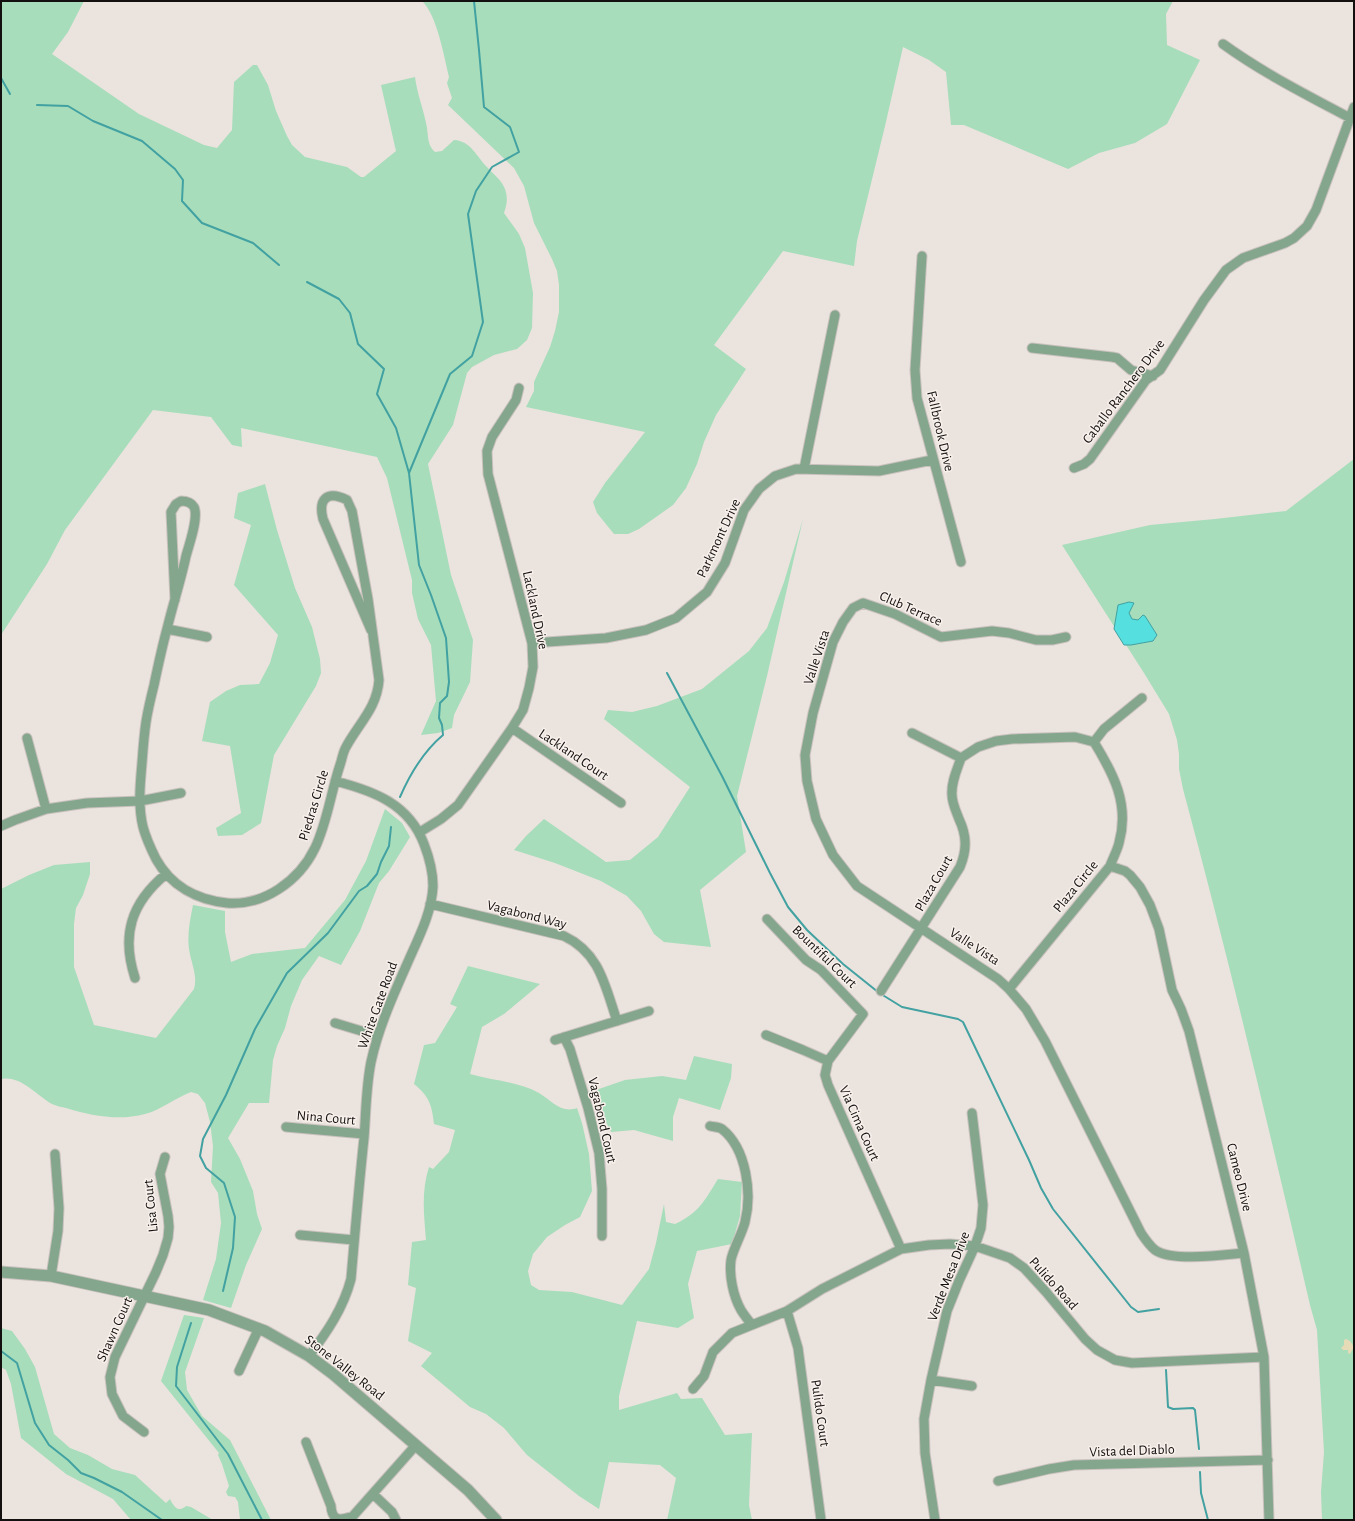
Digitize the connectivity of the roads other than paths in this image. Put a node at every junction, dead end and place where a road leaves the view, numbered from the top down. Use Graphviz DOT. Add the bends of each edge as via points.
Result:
graph roads {
  1 [pos="1223,44"];
  2 [pos="1354,107"];
  3 [pos="1350,118"];
  4 [pos="922,256"];
  5 [pos="835,315"];
  6 [pos="1032,348"];
  7 [pos="1149,378"];
  8 [pos="520,388"];
  9 [pos="932,460"];
  10 [pos="1074,468"];
  11 [pos="804,469"];
  12 [pos="960,562"];
  13 [pos="175,600"];
  14 [pos="863,603"];
  15 [pos="167,628"];
  16 [pos="371,630"];
  17 [pos="207,637"];
  18 [pos="1066,637"];
  19 [pos="532,643"];
  20 [pos="1142,698"];
  21 [pos="512,728"];
  22 [pos="912,733"];
  23 [pos="27,738"];
  24 [pos="1094,742"];
  25 [pos="961,758"];
  26 [pos="335,781"];
  27 [pos="181,792"];
  28 [pos="140,801"];
  29 [pos="621,803"];
  30 [pos="46,809"];
  31 [pos="1,826"];
  32 [pos="420,832"];
  33 [pos="1110,866"];
  34 [pos="166,874"];
  35 [pos="430,904"];
  36 [pos="767,919"];
  37 [pos="922,928"];
  38 [pos="136,978"];
  39 [pos="1009,989"];
  40 [pos="881,991"];
  41 [pos="649,1010"];
  42 [pos="617,1021"];
  43 [pos="335,1023"];
  44 [pos="766,1035"];
  45 [pos="378,1036"];
  46 [pos="828,1061"];
  47 [pos="972,1113"];
  48 [pos="710,1126"];
  49 [pos="286,1127"];
  50 [pos="364,1134"];
  51 [pos="55,1154"];
  52 [pos="165,1157"];
  53 [pos="300,1235"];
  54 [pos="602,1236"];
  55 [pos="354,1240"];
  56 [pos="975,1246"];
  57 [pos="900,1249"];
  58 [pos="1244,1254"];
  59 [pos="1,1272"];
  60 [pos="51,1276"];
  61 [pos="144,1296"];
  62 [pos="787,1311"];
  63 [pos="752,1325"];
  64 [pos="258,1328"];
  65 [pos="309,1356"];
  66 [pos="1264,1357"];
  67 [pos="239,1371"];
  68 [pos="932,1380"];
  69 [pos="972,1386"];
  70 [pos="693,1389"];
  71 [pos="144,1432"];
  72 [pos="306,1442"];
  73 [pos="416,1445"];
  74 [pos="1268,1460"];
  75 [pos="998,1481"];
  76 [pos="373,1494"];
  77 [pos="396,1520"];
  78 [pos="496,1520"];
  79 [pos="821,1520"];
  80 [pos="935,1520"];
  81 [pos="1269,1520"];
  1 -- 3 [label="street" via="1287,85"];
  2 -- 3 [label="street, Caballo Ranchero Drive"];
  3 -- 7 [label="street, Caballo Ranchero Drive" via="1316,210 1307,226 1289,240 1243,258 1226,270 1160,370"];
  4 -- 9 [label="street, Fallbrook Drive" via="916,398"];
  5 -- 11 [label="street"];
  6 -- 7 [label="street" via="1117,358 1131,370"];
  7 -- 10 [label="street, Caballo Ranchero Drive" via="1090,459"];
  8 -- 19 [label="street, Lackland Drive" via="516,400 492,438 487,462"];
  9 -- 11 [label="street, Parkmont Drive" via="879,471"];
  9 -- 12 [label="street, Fallbrook Drive"];
  11 -- 19 [label="street, Parkmont Drive" via="775,476 759,489 744,510 725,563 707,592 676,618 646,630 606,638"];
  13 -- 13 [label="street, Piedras Circle" via="195,512 191,504 181,501 171,512"];
  13 -- 15 [label="street, Piedras Circle"];
  14 -- 18 [label="street, Club Terrace" via="888,611 941,637 992,631 1036,640"];
  14 -- 37 [label="street, Valle Vista" via="853,608 833,642 813,713 805,755 807,781 816,819 833,855 857,886"];
  15 -- 17 [label="street"];
  15 -- 28 [label="street, Piedras Circle" via="146,719 139,786"];
  16 -- 16 [label="street, Piedras Circle" via="352,512 347,500 335,495 329,496 323,501 323,519"];
  16 -- 26 [label="street, Piedras Circle" via="379,680 377,698 346,748"];
  19 -- 21 [label="street, Lackland Drive" via="533,667 529,688 523,710"];
  20 -- 24 [label="street" via="1104,729"];
  21 -- 29 [label="street, Lackland Court"];
  21 -- 32 [label="street, Lackland Drive" via="458,805"];
  22 -- 25 [label="street"];
  23 -- 30 [label="street"];
  24 -- 25 [label="street" via="1075,737 1012,739 978,747"];
  24 -- 33 [label="street, Plaza Circle" via="1110,768 1121,805 1119,842"];
  25 -- 37 [label="street, Plaza Court" via="952,782 952,795 965,836 964,856 960,867"];
  26 -- 32 [label="street, White Gate Road" via="365,789 390,801"];
  26 -- 34 [label="street, Piedras Circle" via="311,858 294,878 268,896 248,902 228,903 203,899 182,889"];
  27 -- 28 [label="street"];
  28 -- 30 [label="street" via="87,803"];
  28 -- 34 [label="street, Piedras Circle" via="143,828"];
  30 -- 31 [label="street"];
  32 -- 35 [label="street, White Gate Road" via="431,868 433,886"];
  33 -- 39 [label="street, Plaza Circle"];
  33 -- 58 [label="street, Cameo Drive" via="1125,871 1140,887 1159,930 1172,990 1189,1031"];
  34 -- 38 [label="street" via="147,892 137,907 131,924 130,960"];
  35 -- 42 [label="street, Vagabond Way" via="564,936 580,945 602,975"];
  35 -- 45 [label="street, White Gate Road"];
  36 -- 46 [label="street, Bountiful Court" via="863,1014"];
  37 -- 39 [label="street, Valle Vista"];
  37 -- 40 [label="street"];
  39 -- 58 [label="street, Valle Vista" via="1026,1009 1045,1041 1141,1233 1150,1245 1167,1255"];
  41 -- 42 [label="street, Vagabond Court"];
  42 -- 54 [label="street, Vagabond Court" via="559,1039 570,1049 588,1108 598,1153 602,1189"];
  43 -- 45 [label="street"];
  44 -- 46 [label="street"];
  45 -- 50 [label="street, White Gate Road" via="367,1090"];
  46 -- 57 [label="street, Via Cima Court" via="825,1075 828,1085"];
  47 -- 56 [label="street, Verde Mesa Drive" via="983,1205 981,1228"];
  48 -- 63 [label="street" via="721,1128 733,1141 746,1170 748,1190 745,1222 731,1259 735,1295 741,1310"];
  49 -- 50 [label="street, Nina Court"];
  50 -- 55 [label="street, White Gate Road"];
  51 -- 60 [label="street" via="59,1208"];
  52 -- 61 [label="street, Lisa Court" via="160,1174 168,1216 168,1238"];
  53 -- 55 [label="street"];
  55 -- 65 [label="street, White Gate Road" via="350,1280 342,1307"];
  56 -- 57 [label="street, Pulido Road" via="950,1244"];
  56 -- 66 [label="street, Pulido Road" via="1010,1258 1024,1268 1084,1340 1114,1360 1132,1363"];
  56 -- 68 [label="street, Verde Mesa Drive" via="947,1311"];
  57 -- 62 [label="street, Pulido Road" via="822,1289"];
  58 -- 66 [label="street, Cameo Drive"];
  59 -- 60 [label="street, Stone Valley Road"];
  60 -- 61 [label="street, Stone Valley Road"];
  61 -- 64 [label="street, Stone Valley Road" via="209,1310"];
  61 -- 71 [label="street, Shawn Court" via="115,1357 110,1377 112,1394 123,1416"];
  62 -- 63 [label="street, Pulido Road"];
  62 -- 79 [label="street, Pulido Court" via="798,1348"];
  63 -- 70 [label="street, Pulido Road" via="732,1334 713,1352 704,1376"];
  64 -- 65 [label="street, Stone Valley Road"];
  64 -- 67 [label="street"];
  65 -- 73 [label="street, Stone Valley Road"];
  66 -- 74 [label="street, Cameo Drive"];
  68 -- 69 [label="street"];
  68 -- 80 [label="street, Verde Mesa Drive" via="924,1419 924,1437"];
  72 -- 76 [label="street" via="334,1518 343,1520 353,1516"];
  73 -- 76 [label="street"];
  73 -- 78 [label="street, Stone Valley Road" via="468,1490"];
  74 -- 75 [label="street, Vista del Diablo" via="1074,1465"];
  74 -- 81 [label="street, Cameo Drive"];
  76 -- 77 [label="street" via="392,1512"];
}
